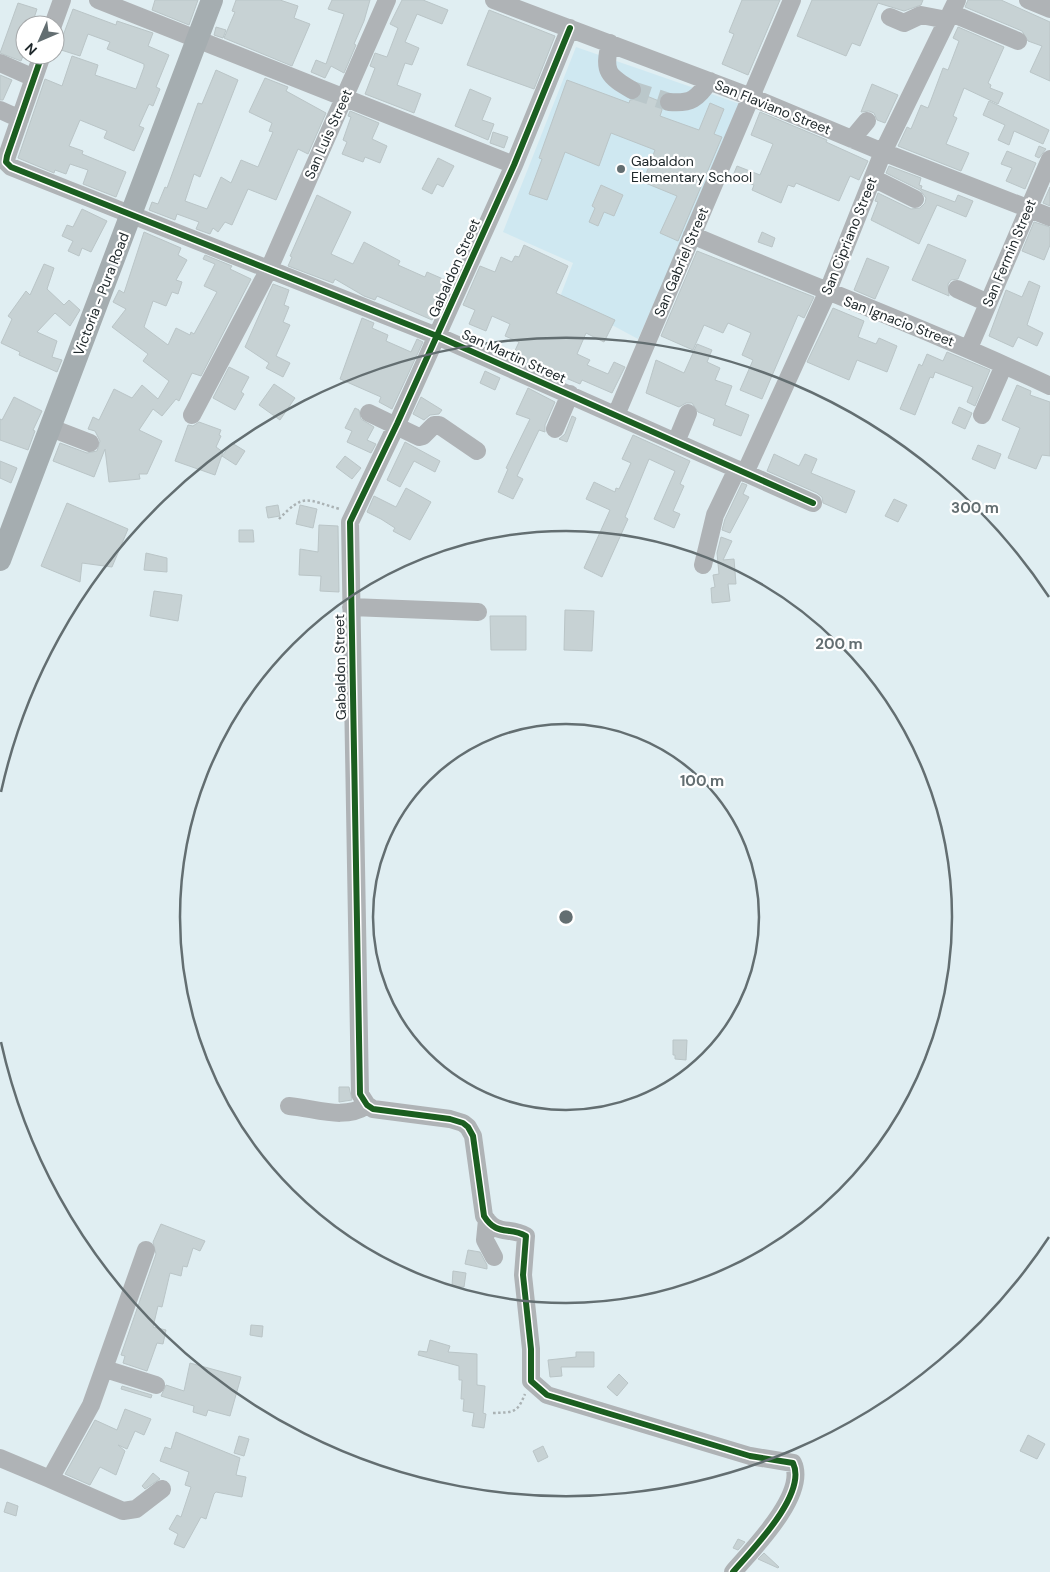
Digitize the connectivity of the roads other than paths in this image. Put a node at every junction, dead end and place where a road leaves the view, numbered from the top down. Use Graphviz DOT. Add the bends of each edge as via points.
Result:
graph roads {
  1 [pos="62,0"];
  2 [pos="98,0"];
  3 [pos="212,0"];
  4 [pos="388,0"];
  5 [pos="494,0"];
  6 [pos="792,0"];
  7 [pos="1028,0"];
  8 [pos="1050,9"];
  9 [pos="952,11"];
  10 [pos="57,15"];
  11 [pos="890,17"];
  12 [pos="570,28"];
  13 [pos="198,39"];
  14 [pos="1018,41"];
  15 [pos="610,43"];
  16 [pos="0,63"];
  17 [pos="39,65"];
  18 [pos="34,78"];
  19 [pos="710,81"];
  20 [pos="632,90"];
  21 [pos="751,97"];
  22 [pos="344,98"];
  23 [pos="669,102"];
  24 [pos="0,110"];
  25 [pos="20,119"];
  26 [pos="868,121"];
  27 [pos="852,139"];
  28 [pos="883,152"];
  29 [pos="1050,159"];
  30 [pos="514,165"];
  31 [pos="872,178"];
  32 [pos="915,200"];
  33 [pos="1029,208"];
  34 [pos="131,213"];
  35 [pos="1050,216"];
  36 [pos="692,235"];
  37 [pos="269,269"];
  38 [pos="957,289"];
  39 [pos="827,293"];
  40 [pos="988,303"];
  41 [pos="437,336"];
  42 [pos="968,348"];
  43 [pos="1004,365"];
  44 [pos="1050,386"];
  45 [pos="570,394"];
  46 [pos="370,413"];
  47 [pos="688,413"];
  48 [pos="192,415"];
  49 [pos="616,415"];
  50 [pos="982,415"];
  51 [pos="397,424"];
  52 [pos="50,428"];
  53 [pos="554,429"];
  54 [pos="676,442"];
  55 [pos="90,443"];
  56 [pos="477,452"];
  57 [pos="741,471"];
  58 [pos="813,503"];
  59 [pos="6,527"];
  60 [pos="0,560"];
  61 [pos="703,565"];
  62 [pos="351,607"];
  63 [pos="478,612"];
  64 [pos="367,1105"];
  65 [pos="289,1106"];
  66 [pos="487,1220"];
  67 [pos="146,1250"];
  68 [pos="494,1256"];
  69 [pos="105,1369"];
  70 [pos="156,1385"];
  71 [pos="0,1458"];
  72 [pos="50,1479"];
  73 [pos="162,1489"];
  74 [pos="733,1572"];
  1 -- 10 [label="street"];
  2 -- 13 [label="street"];
  3 -- 13 [label="main road, Victoria - Pura Road"];
  4 -- 22 [label="street, San Luis Street"];
  5 -- 12 [label="street, San Flaviano Street"];
  6 -- 21 [label="street, San Gabriel Street"];
  7 -- 8 [label="street"];
  9 -- 11 [label="street" via="921,16 904,23"];
  9 -- 14 [label="street"];
  9 -- 28 [label="street, San Cipriano Street"];
  12 -- 15 [label="street, San Flaviano Street"];
  12 -- 30 [label="street, Gabaldon Street"];
  13 -- 22 [label="street"];
  13 -- 34 [label="main road, Victoria - Pura Road"];
  15 -- 19 [label="street, San Flaviano Street"];
  15 -- 20 [label="street" via="606,62 608,73"];
  16 -- 18 [label="street"];
  17 -- 18 [label="street"];
  18 -- 25 [label="street"];
  19 -- 21 [label="street, San Flaviano Street"];
  19 -- 23 [label="street" via="697,97 685,103"];
  21 -- 27 [label="street, San Flaviano Street"];
  21 -- 36 [label="street, San Gabriel Street"];
  22 -- 30 [label="street"];
  22 -- 37 [label="street, San Luis Street"];
  24 -- 25 [label="street"];
  25 -- 34 [label="street, San Martin Street" via="6,162 10,167"];
  26 -- 27 [label="street"];
  27 -- 28 [label="street, San Flaviano Street"];
  28 -- 31 [label="street, San Cipriano Street"];
  28 -- 33 [label="street, San Flaviano Street"];
  29 -- 33 [label="street, San Fermin Street"];
  30 -- 41 [label="street, Gabaldon Street"];
  31 -- 32 [label="street"];
  31 -- 39 [label="street, San Cipriano Street"];
  33 -- 35 [label="street, San Flaviano Street"];
  33 -- 40 [label="street, San Fermin Street"];
  34 -- 37 [label="street, San Martin Street"];
  34 -- 52 [label="main road, Victoria - Pura Road"];
  36 -- 39 [label="street, San Ignacio Street"];
  36 -- 49 [label="street, San Gabriel Street"];
  37 -- 41 [label="street, San Martin Street"];
  37 -- 48 [label="street, San Luis Street"];
  38 -- 40 [label="street"];
  39 -- 42 [label="street, San Ignacio Street"];
  39 -- 57 [label="street, San Cipriano Street"];
  40 -- 42 [label="street, San Fermin Street"];
  41 -- 45 [label="street, San Martin Street"];
  41 -- 51 [label="street, Gabaldon Street"];
  42 -- 43 [label="street, San Ignacio Street"];
  43 -- 44 [label="street, San Ignacio Street"];
  43 -- 50 [label="street"];
  45 -- 49 [label="street, San Martin Street"];
  45 -- 53 [label="street"];
  46 -- 51 [label="street"];
  47 -- 54 [label="street"];
  49 -- 54 [label="street, San Martin Street"];
  51 -- 56 [label="street" via="419,437 434,425 439,425"];
  51 -- 62 [label="street, Gabaldon Street" via="350,522"];
  52 -- 55 [label="street"];
  52 -- 59 [label="main road, Victoria - Pura Road"];
  54 -- 57 [label="street, San Martin Street"];
  57 -- 58 [label="street, San Martin Street"];
  57 -- 61 [label="street, San Cipriano Street" via="715,515"];
  59 -- 60 [label="main road, Victoria - Pura Road"];
  62 -- 63 [label="street"];
  62 -- 64 [label="street, Gabaldon Street" via="360,1094"];
  64 -- 65 [label="street" via="343,1114"];
  64 -- 66 [label="street" via="373,1109 450,1119 468,1127 473,1136"];
  66 -- 68 [label="street" via="485,1240"];
  66 -- 74 [label="street" via="497,1230 526,1236 524,1275 531,1381 547,1395 750,1456 793,1463 795,1478 789,1500 775,1523"];
  67 -- 69 [label="street"];
  69 -- 70 [label="street"];
  69 -- 72 [label="street" via="91,1404"];
  71 -- 72 [label="street"];
  72 -- 73 [label="street" via="123,1511 136,1509"];
}
